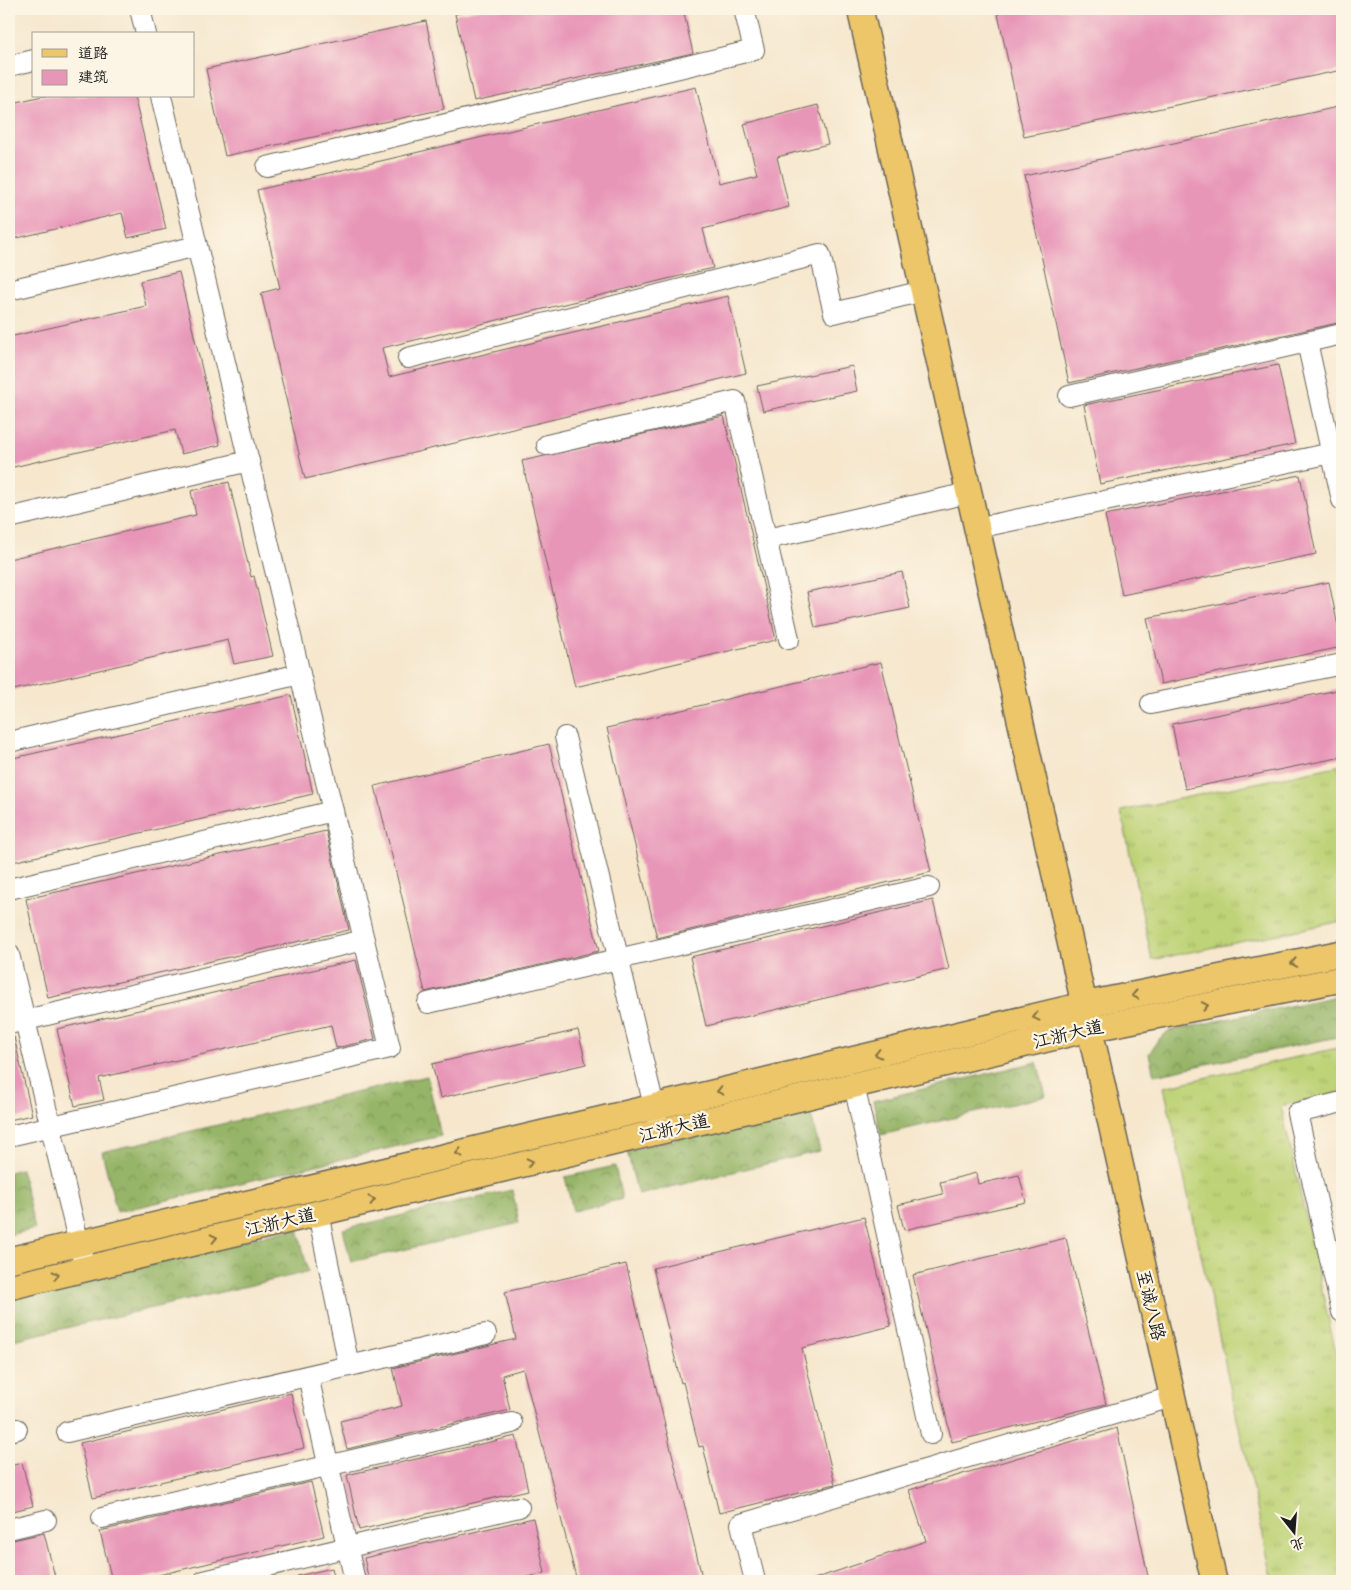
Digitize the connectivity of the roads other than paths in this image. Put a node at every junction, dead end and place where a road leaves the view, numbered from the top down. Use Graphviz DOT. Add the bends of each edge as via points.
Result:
graph roads {
  1 [pos="140,9"];
  2 [pos="744,9"];
  3 [pos="860,9"];
  4 [pos="145,32"];
  5 [pos="32,60"];
  6 [pos="9,66"];
  7 [pos="161,98"];
  8 [pos="267,167"];
  9 [pos="197,246"];
  10 [pos="9,290"];
  11 [pos="923,291"];
  12 [pos="1342,334"];
  13 [pos="1307,342"];
  14 [pos="408,358"];
  15 [pos="1068,396"];
  16 [pos="547,445"];
  17 [pos="1332,453"];
  18 [pos="249,461"];
  19 [pos="968,493"];
  20 [pos="1342,500"];
  21 [pos="9,518"];
  22 [pos="977,528"];
  23 [pos="767,539"];
  24 [pos="789,640"];
  25 [pos="1342,664"];
  26 [pos="300,674"];
  27 [pos="1150,704"];
  28 [pos="565,737"];
  29 [pos="9,742"];
  30 [pos="333,812"];
  31 [pos="929,886"];
  32 [pos="9,888"];
  33 [pos="364,940"];
  34 [pos="1342,953"];
  35 [pos="9,954"];
  36 [pos="618,958"];
  37 [pos="1342,979"];
  38 [pos="428,1003"];
  39 [pos="1086,1017"];
  40 [pos="17,1022"];
  41 [pos="854,1085"];
  42 [pos="1342,1102"];
  43 [pos="654,1107"];
  44 [pos="50,1126"];
  45 [pos="660,1131"];
  46 [pos="9,1136"];
  47 [pos="318,1213"];
  48 [pos="79,1243"];
  49 [pos="1336,1258"];
  50 [pos="9,1260"];
  51 [pos="85,1268"];
  52 [pos="9,1287"];
  53 [pos="1342,1312"];
  54 [pos="486,1334"];
  55 [pos="349,1366"];
  56 [pos="308,1376"];
  57 [pos="1172,1397"];
  58 [pos="512,1423"];
  59 [pos="67,1432"];
  60 [pos="931,1434"];
  61 [pos="328,1465"];
  62 [pos="519,1507"];
  63 [pos="102,1518"];
  64 [pos="46,1520"];
  65 [pos="9,1529"];
  66 [pos="347,1548"];
  67 [pos="204,1581"];
  68 [pos="355,1581"];
  69 [pos="755,1581"];
  70 [pos="1214,1581"];
  1 -- 4 [label="lane"];
  2 -- 8 [label="lane" via="754,50"];
  3 -- 11 [label="main road, 至诚八路"];
  5 -- 6 [label="lane"];
  7 -- 9 [label="lane"];
  9 -- 10 [label="lane"];
  9 -- 18 [label="lane"];
  11 -- 14 [label="lane" via="834,313 820,254"];
  11 -- 19 [label="main road, 至诚八路"];
  12 -- 13 [label="lane"];
  13 -- 15 [label="lane"];
  13 -- 17 [label="lane"];
  16 -- 23 [label="lane" via="735,401"];
  17 -- 20 [label="lane"];
  17 -- 22 [label="lane"];
  18 -- 21 [label="lane"];
  18 -- 26 [label="lane"];
  19 -- 22 [label="main road, 至诚八路"];
  19 -- 23 [label="lane"];
  22 -- 39 [label="main road, 至诚八路"];
  23 -- 24 [label="lane"];
  25 -- 27 [label="lane"];
  26 -- 29 [label="lane"];
  26 -- 30 [label="lane"];
  28 -- 36 [label="lane"];
  30 -- 32 [label="lane"];
  30 -- 33 [label="lane"];
  31 -- 36 [label="lane"];
  33 -- 40 [label="lane"];
  33 -- 44 [label="lane" via="390,1048"];
  34 -- 39 [label="main road, 江浙大道, one-way"];
  35 -- 40 [label="lane"];
  36 -- 38 [label="lane"];
  36 -- 43 [label="lane"];
  39 -- 37 [label="main road, 江浙大道, one-way"];
  39 -- 41 [label="main road, 江浙大道"];
  39 -- 43 [label="main road, 江浙大道, one-way"];
  39 -- 57 [label="main road, 至诚八路"];
  40 -- 44 [label="lane"];
  41 -- 45 [label="main road, 江浙大道"];
  41 -- 60 [label="lane"];
  42 -- 49 [label="lane" via="1297,1113"];
  43 -- 45 [label="lane"];
  43 -- 48 [label="main road, 江浙大道, one-way"];
  44 -- 46 [label="lane"];
  44 -- 48 [label="lane"];
  47 -- 45 [label="main road, 江浙大道, one-way"];
  51 -- 47 [label="main road, 江浙大道, one-way"];
  47 -- 55 [label="lane"];
  48 -- 50 [label="main road, 江浙大道"];
  48 -- 51 [label="lane"];
  49 -- 53 [label="lane"];
  52 -- 51 [label="main road, 江浙大道, one-way"];
  54 -- 55 [label="lane"];
  55 -- 56 [label="lane"];
  56 -- 59 [label="lane"];
  56 -- 61 [label="lane"];
  57 -- 69 [label="lane" via="741,1524"];
  57 -- 70 [label="main road, 至诚八路"];
  58 -- 61 [label="lane"];
  61 -- 63 [label="lane"];
  61 -- 66 [label="lane"];
  62 -- 66 [label="lane"];
  64 -- 65 [label="lane"];
  66 -- 67 [label="lane"];
  66 -- 68 [label="lane"];
}
